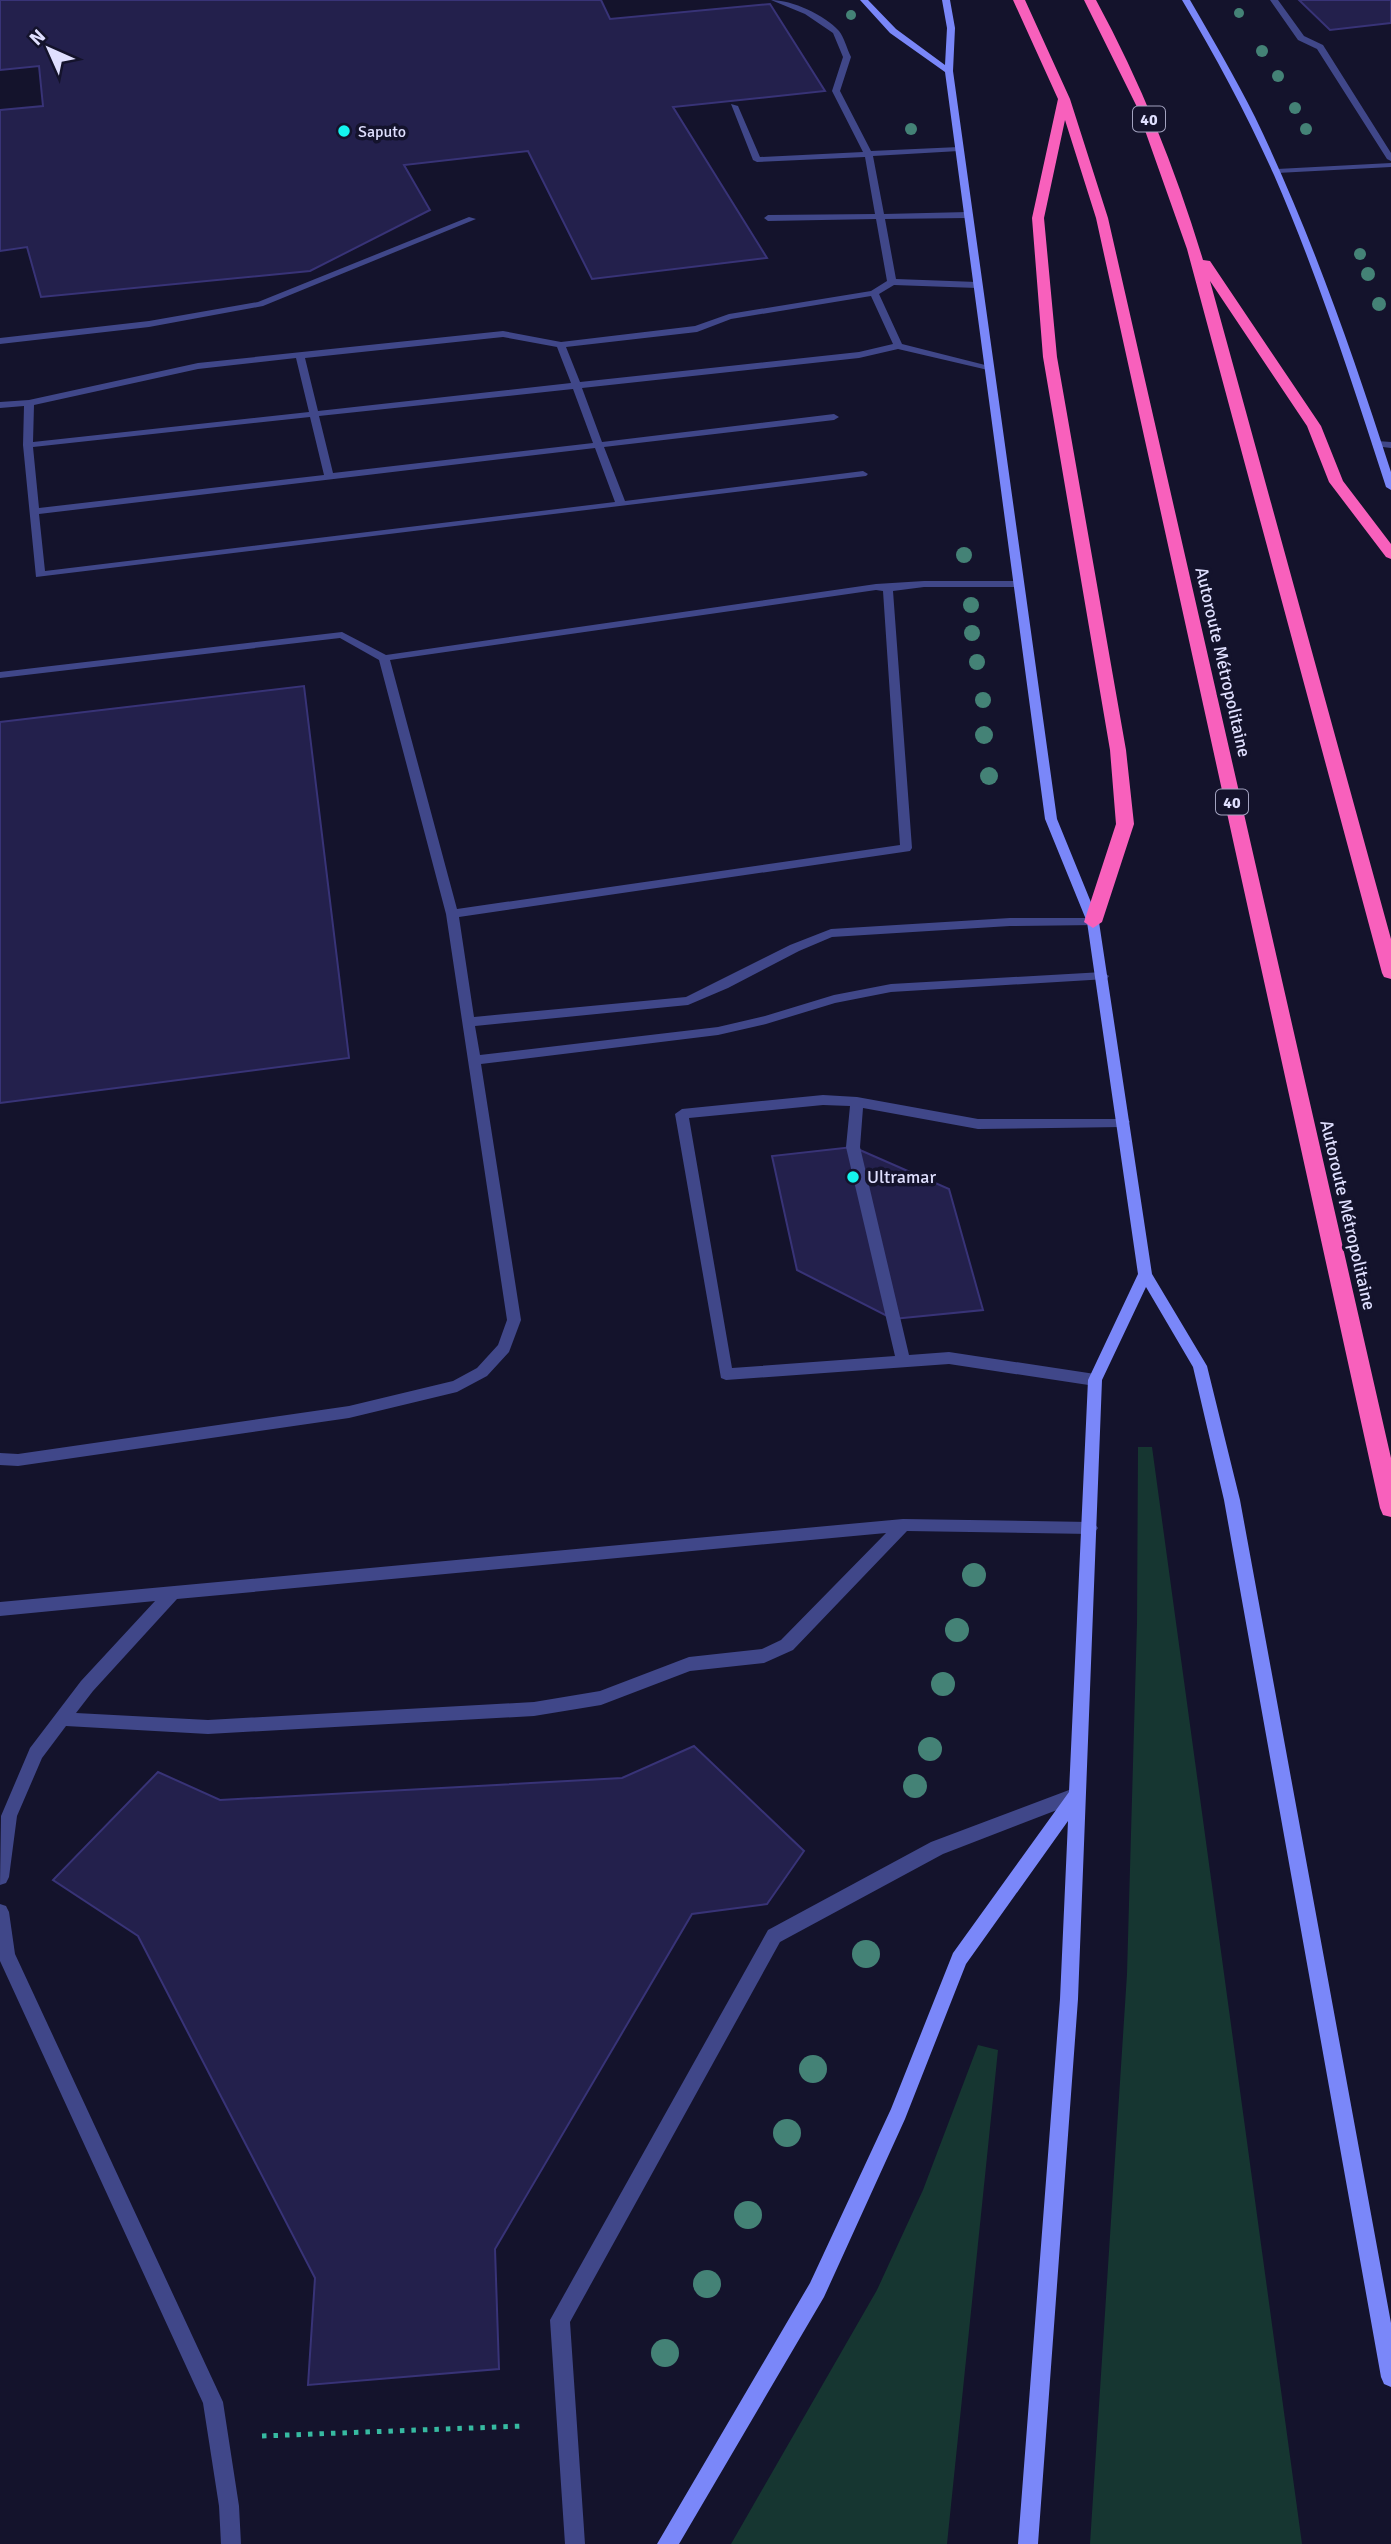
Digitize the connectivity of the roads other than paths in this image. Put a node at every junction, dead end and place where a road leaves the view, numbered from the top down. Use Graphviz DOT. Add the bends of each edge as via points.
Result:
graph roads {
  1 [pos="775,0"];
  2 [pos="864,0"];
  3 [pos="946,0"];
  4 [pos="1019,0"];
  5 [pos="1090,0"];
  6 [pos="1186,0"];
  7 [pos="1274,0"];
  8 [pos="949,72"];
  9 [pos="1063,99"];
  10 [pos="734,106"];
  11 [pos="959,149"];
  12 [pos="869,155"];
  13 [pos="1391,159"];
  14 [pos="1391,165"];
  15 [pos="1277,171"];
  16 [pos="879,215"];
  17 [pos="968,215"];
  18 [pos="768,218"];
  19 [pos="472,219"];
  20 [pos="1192,245"];
  21 [pos="892,282"];
  22 [pos="977,285"];
  23 [pos="874,293"];
  24 [pos="0,341"];
  25 [pos="561,345"];
  26 [pos="898,346"];
  27 [pos="300,355"];
  28 [pos="988,367"];
  29 [pos="576,385"];
  30 [pos="29,403"];
  31 [pos="0,405"];
  32 [pos="314,413"];
  33 [pos="834,417"];
  34 [pos="598,443"];
  35 [pos="1377,444"];
  36 [pos="28,445"];
  37 [pos="1391,445"];
  38 [pos="863,474"];
  39 [pos="329,476"];
  40 [pos="1391,487"];
  41 [pos="621,504"];
  42 [pos="34,512"];
  43 [pos="1391,554"];
  44 [pos="1018,584"];
  45 [pos="888,588"];
  46 [pos="384,658"];
  47 [pos="0,675"];
  48 [pos="452,914"];
  49 [pos="1093,922"];
  50 [pos="1391,972"];
  51 [pos="1103,976"];
  52 [pos="470,1022"];
  53 [pos="475,1060"];
  54 [pos="857,1102"];
  55 [pos="1123,1122"];
  56 [pos="1145,1274"];
  57 [pos="903,1361"];
  58 [pos="1095,1381"];
  59 [pos="0,1459"];
  60 [pos="1391,1508"];
  61 [pos="903,1525"];
  62 [pos="1090,1528"];
  63 [pos="173,1592"];
  64 [pos="0,1609"];
  65 [pos="61,1719"];
  66 [pos="1077,1794"];
  67 [pos="0,1877"];
  68 [pos="0,1912"];
  69 [pos="1391,2377"];
  70 [pos="231,2544"];
  71 [pos="575,2544"];
  72 [pos="667,2544"];
  73 [pos="1028,2544"];
  1 -- 12 [label="lane" via="808,12 836,32 847,57 836,91"];
  2 -- 8 [label="main road" via="893,31"];
  3 -- 8 [label="main road" via="951,27"];
  4 -- 9 [label="highway, Autoroute Métropolitaine / 40"];
  5 -- 20 [label="highway, 40" via="1153,128"];
  6 -- 15 [label="main road"];
  7 -- 13 [label="lane" via="1301,38 1320,47"];
  8 -- 11 [label="main road"];
  9 -- 49 [label="highway" via="1038,218 1051,358 1118,750 1125,824"];
  9 -- 60 [label="highway, Autoroute Métropolitaine / 40" via="1114,269"];
  10 -- 12 [label="lane" via="757,160"];
  11 -- 12 [label="lane"];
  11 -- 17 [label="main road"];
  12 -- 16 [label="lane"];
  14 -- 15 [label="lane"];
  15 -- 35 [label="main road" via="1313,257"];
  16 -- 17 [label="lane"];
  16 -- 18 [label="lane"];
  16 -- 21 [label="lane"];
  17 -- 22 [label="main road"];
  19 -- 24 [label="lane" via="260,304 149,324"];
  20 -- 43 [label="highway" via="1314,426 1336,482"];
  20 -- 50 [label="highway, 40"];
  21 -- 22 [label="lane"];
  21 -- 23 [label="lane"];
  22 -- 28 [label="main road"];
  23 -- 25 [label="lane" via="729,317 697,329"];
  23 -- 26 [label="lane"];
  25 -- 27 [label="lane" via="503,334"];
  25 -- 29 [label="lane"];
  26 -- 28 [label="lane"];
  26 -- 29 [label="lane" via="859,355"];
  27 -- 30 [label="lane" via="198,366"];
  27 -- 32 [label="lane"];
  28 -- 44 [label="main road"];
  29 -- 32 [label="lane"];
  29 -- 34 [label="lane"];
  30 -- 31 [label="lane"];
  30 -- 36 [label="lane"];
  32 -- 36 [label="lane"];
  32 -- 39 [label="lane"];
  33 -- 34 [label="lane"];
  34 -- 39 [label="lane"];
  34 -- 41 [label="lane"];
  35 -- 37 [label="lane"];
  35 -- 40 [label="main road"];
  36 -- 42 [label="lane"];
  38 -- 41 [label="lane"];
  39 -- 42 [label="lane"];
  41 -- 42 [label="lane" via="40,575"];
  44 -- 45 [label="lane"];
  44 -- 49 [label="main road" via="1051,819"];
  45 -- 46 [label="lane"];
  45 -- 48 [label="lane" via="906,848"];
  46 -- 47 [label="lane" via="342,635"];
  46 -- 48 [label="lane"];
  48 -- 52 [label="lane"];
  49 -- 51 [label="main road"];
  49 -- 52 [label="lane" via="831,933 688,1001"];
  51 -- 53 [label="lane" via="891,988 718,1031"];
  51 -- 55 [label="main road"];
  52 -- 53 [label="lane"];
  53 -- 59 [label="lane" via="514,1320 504,1349 482,1372 457,1386 349,1412"];
  54 -- 55 [label="lane" via="978,1124"];
  54 -- 57 [label="lane" via="853,1147"];
  54 -- 57 [label="lane" via="823,1100 682,1114 726,1374"];
  55 -- 56 [label="main road"];
  56 -- 58 [label="main road"];
  56 -- 69 [label="main road" via="1200,1366 1232,1500"];
  57 -- 58 [label="lane" via="972,1360"];
  58 -- 62 [label="main road"];
  61 -- 62 [label="lane"];
  61 -- 63 [label="lane"];
  61 -- 65 [label="lane" via="787,1645 764,1656 689,1664 601,1698 534,1709 208,1727"];
  62 -- 66 [label="main road"];
  63 -- 64 [label="lane"];
  63 -- 65 [label="lane"];
  65 -- 67 [label="lane" via="36,1753 9,1816"];
  66 -- 71 [label="lane" via="937,1848 774,1936 560,2320"];
  66 -- 72 [label="main road" via="959,1959 900,2113 817,2290"];
  66 -- 73 [label="main road" via="1068,2026"];
  68 -- 70 [label="lane" via="6,1955 213,2402"];
}
